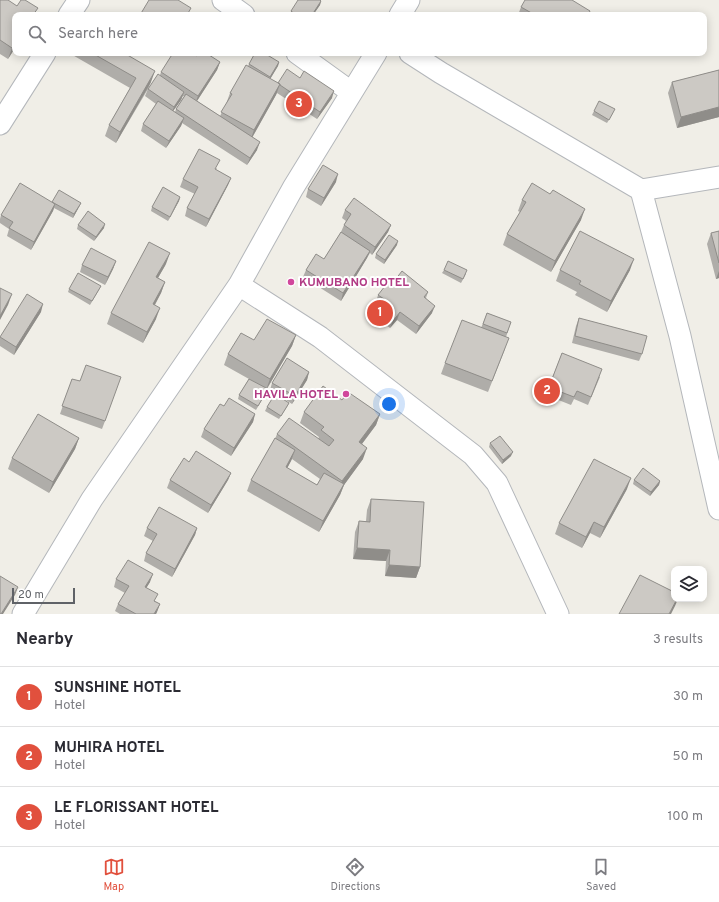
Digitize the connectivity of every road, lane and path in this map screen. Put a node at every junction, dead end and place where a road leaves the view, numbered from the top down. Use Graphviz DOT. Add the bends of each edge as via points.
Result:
graph roads {
  1 [pos="79,0"];
  2 [pos="223,0"];
  3 [pos="409,0"];
  4 [pos="71,12"];
  5 [pos="240,12"];
  6 [pos="402,12"];
  7 [pos="43,56"];
  8 [pos="301,56"];
  9 [pos="374,56"];
  10 [pos="415,56"];
  11 [pos="351,92"];
  12 [pos="0,124"];
  13 [pos="719,177"];
  14 [pos="642,190"];
  15 [pos="239,285"];
  16 [pos="717,496"];
  17 [pos="23,614"];
  18 [pos="558,614"];
  1 -- 4 [label="street"];
  2 -- 5 [label="street"];
  3 -- 6 [label="street"];
  7 -- 12 [label="street"];
  8 -- 11 [label="street"];
  9 -- 11 [label="street"];
  10 -- 14 [label="street"];
  11 -- 15 [label="street"];
  13 -- 14 [label="street"];
  14 -- 16 [label="street" via="680,336"];
  15 -- 17 [label="street" via="92,499"];
  15 -- 18 [label="street" via="320,337 473,455 498,483"];
}
